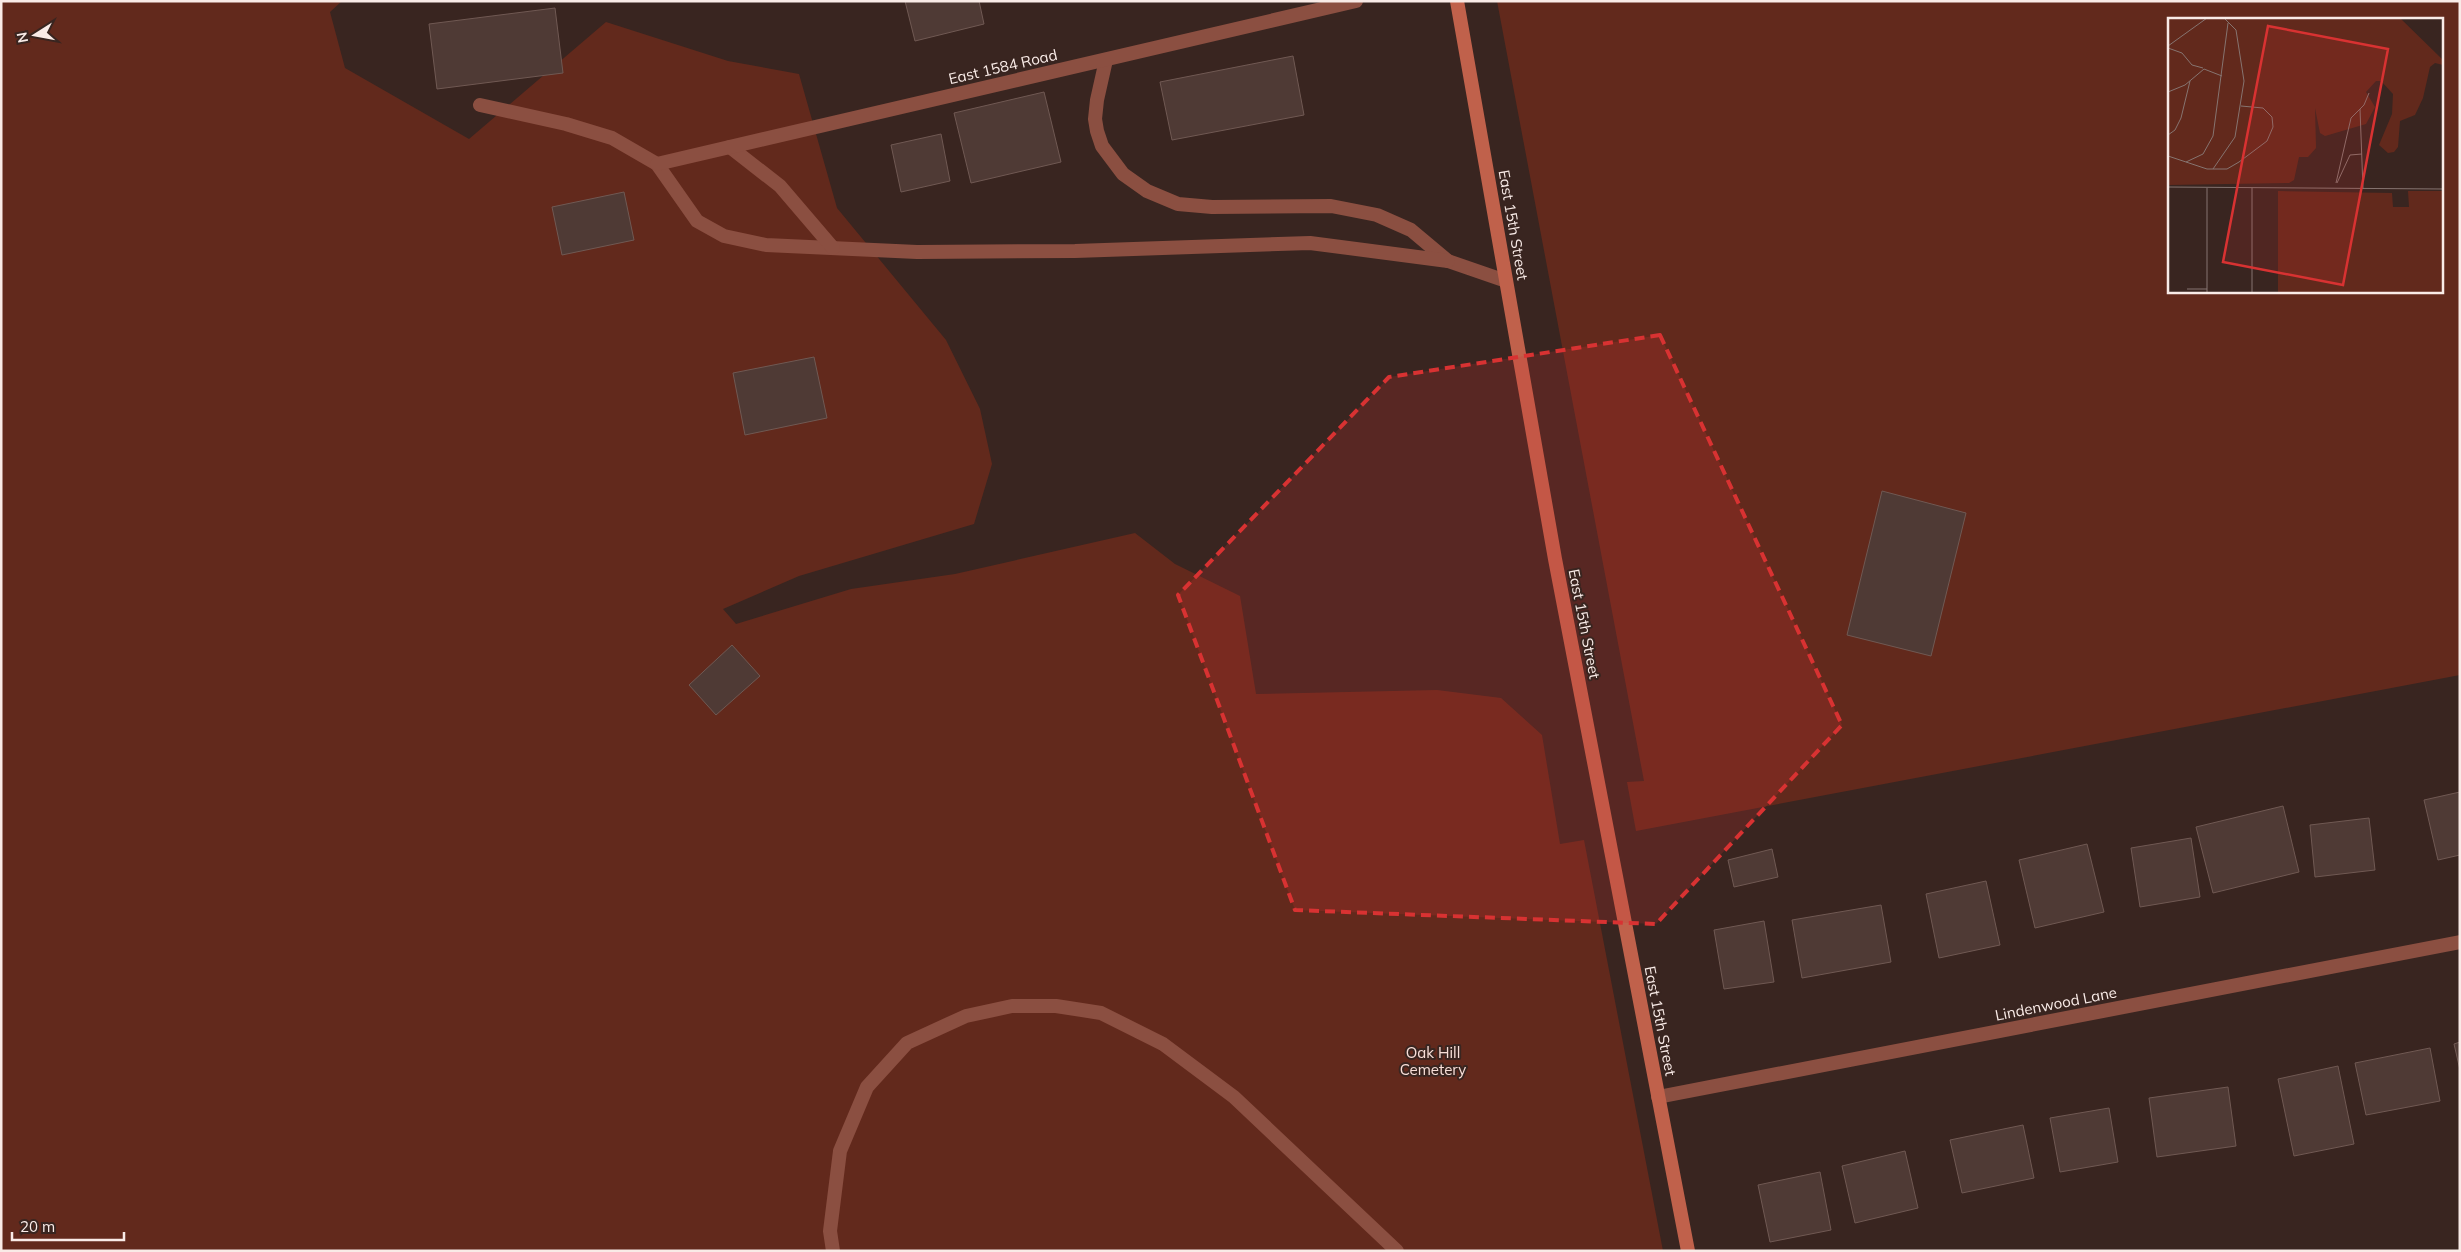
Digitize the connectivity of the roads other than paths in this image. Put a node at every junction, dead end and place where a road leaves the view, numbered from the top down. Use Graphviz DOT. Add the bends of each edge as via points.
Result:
graph roads {
  1 [pos="1356,1"];
  2 [pos="1457,1"];
  3 [pos="1106,60"];
  4 [pos="480,104"];
  5 [pos="730,147"];
  6 [pos="658,164"];
  7 [pos="833,248"];
  8 [pos="1448,261"];
  9 [pos="1506,281"];
  10 [pos="2460,942"];
  11 [pos="1658,1097"];
  12 [pos="833,1251"];
  13 [pos="1397,1251"];
  14 [pos="1688,1251"];
  1 -- 3 [label="street, East 1584 Road"];
  2 -- 9 [label="main road, East 15th Street"];
  3 -- 5 [label="street, East 1584 Road"];
  3 -- 8 [label="street" via="1097,106 1097,131 1113,162 1136,184 1178,204 1212,207 1330,206 1378,215 1411,230"];
  4 -- 6 [label="street" via="612,138"];
  5 -- 6 [label="street, East 1584 Road"];
  5 -- 7 [label="street" via="780,186"];
  6 -- 7 [label="street" via="697,221 724,236 766,245"];
  7 -- 8 [label="street" via="917,252 1075,251 1310,243"];
  8 -- 9 [label="street"];
  9 -- 11 [label="main road, East 15th Street" via="1555,559"];
  10 -- 11 [label="street, Lindenwood Lane"];
  11 -- 14 [label="main road, East 15th Street"];
  12 -- 13 [label="street" via="830,1231 840,1151 868,1087 908,1043 966,1016 1012,1006 1056,1006 1101,1013 1163,1044 1234,1096"];
}
